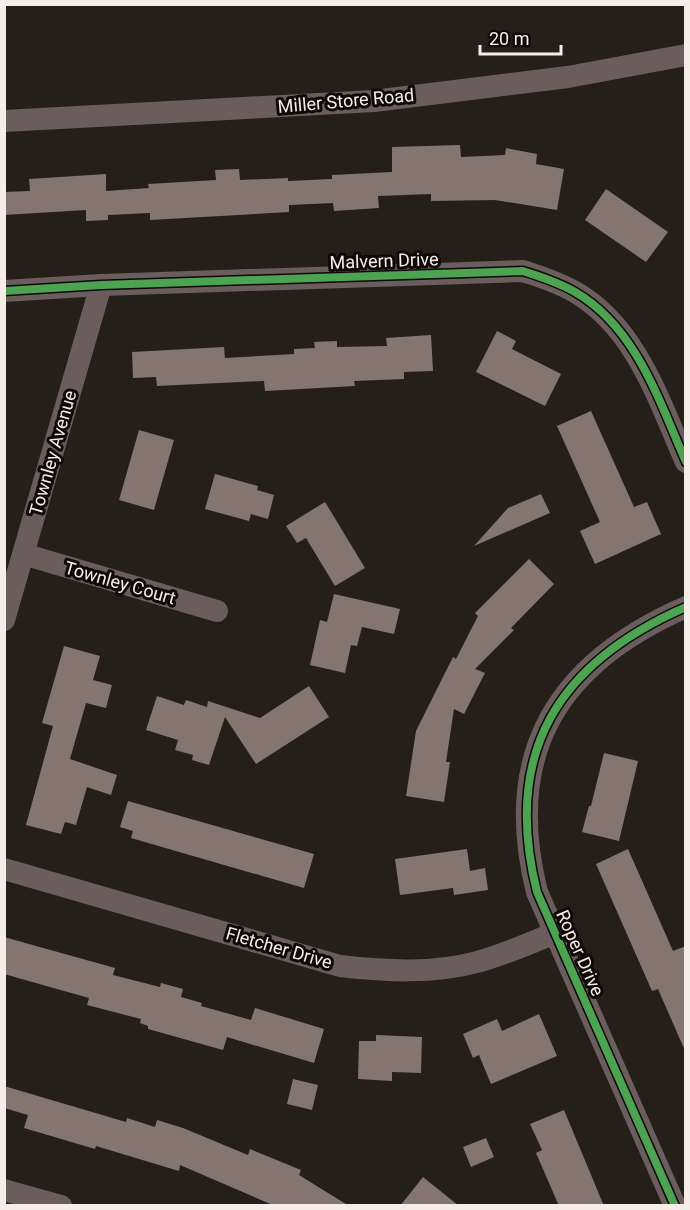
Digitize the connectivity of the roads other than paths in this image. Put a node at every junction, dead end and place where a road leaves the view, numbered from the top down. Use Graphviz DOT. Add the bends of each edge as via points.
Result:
graph roads {
  1 [pos="686,55"];
  2 [pos="4,121"];
  3 [pos="101,285"];
  4 [pos="4,291"];
  5 [pos="681,452"];
  6 [pos="23,554"];
  7 [pos="686,607"];
  8 [pos="217,611"];
  9 [pos="4,620"];
  10 [pos="4,869"];
  11 [pos="555,933"];
  12 [pos="4,1190"];
  13 [pos="61,1206"];
  14 [pos="675,1206"];
  1 -- 2 [label="street, Miller Store Road" via="568,77 374,101"];
  3 -- 4 [label="street, Malvern Drive"];
  3 -- 5 [label="street, Malvern Drive" via="523,271 576,292 625,337"];
  3 -- 6 [label="street, Townley Avenue"];
  6 -- 8 [label="street, Townley Court"];
  6 -- 9 [label="street, Townley Avenue"];
  7 -- 11 [label="street, Roper Drive" via="621,642 586,669 545,726 527,792 526,821 537,892"];
  10 -- 11 [label="street, Fletcher Drive" via="340,966 381,971 477,962"];
  11 -- 14 [label="street, Roper Drive"];
  12 -- 13 [label="street"];
}
